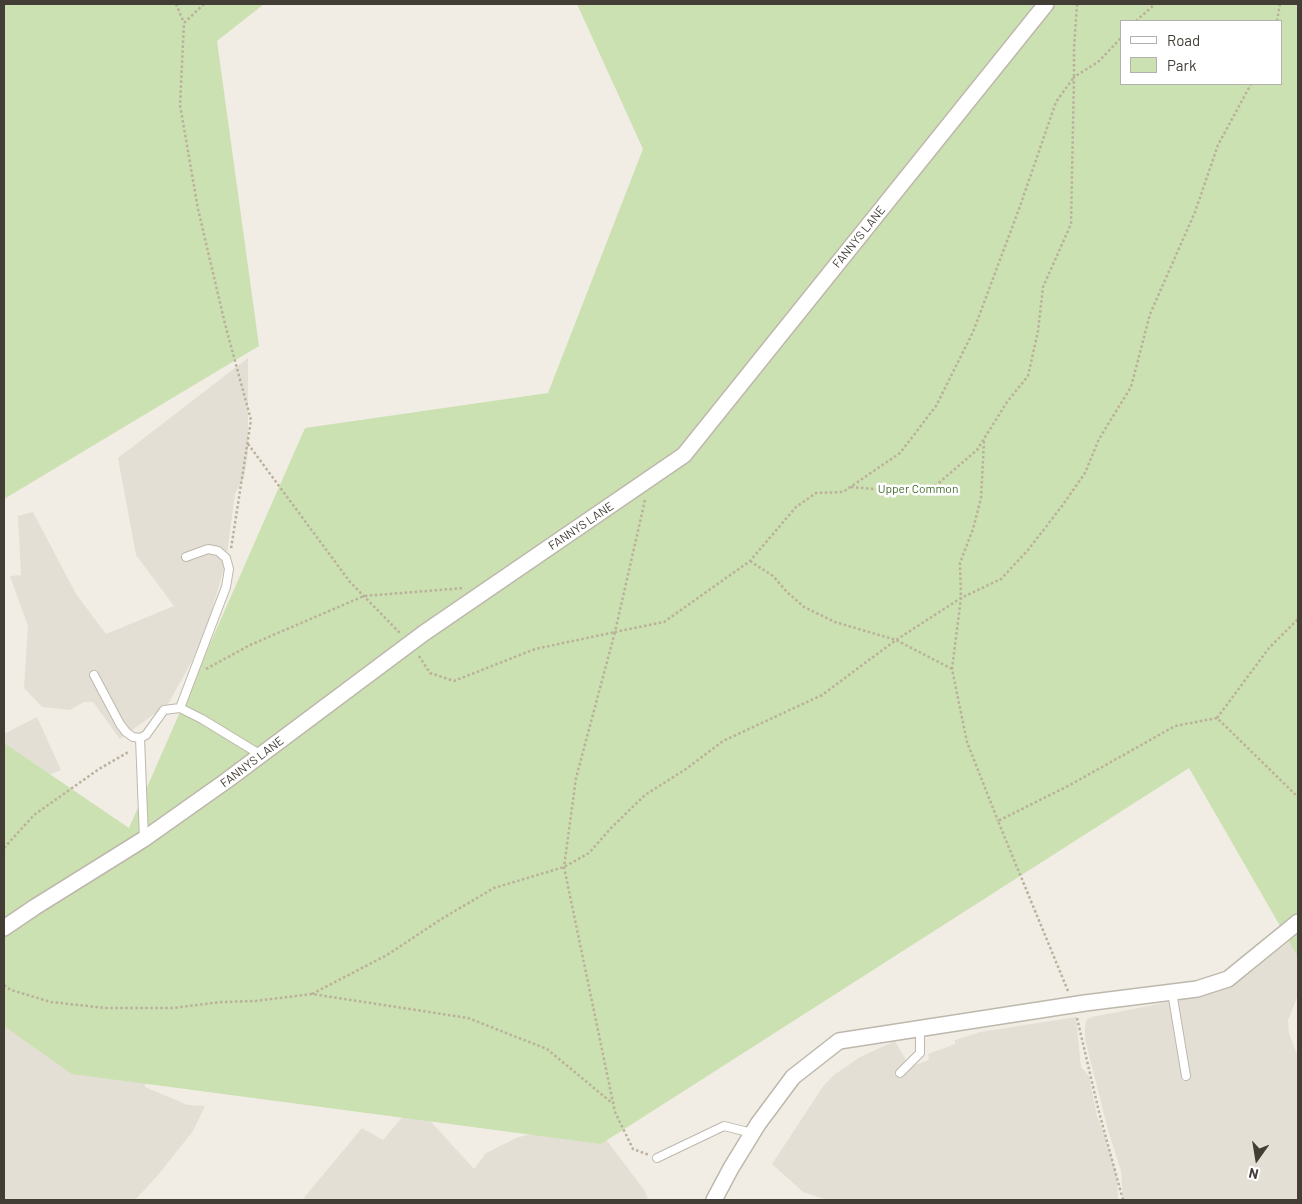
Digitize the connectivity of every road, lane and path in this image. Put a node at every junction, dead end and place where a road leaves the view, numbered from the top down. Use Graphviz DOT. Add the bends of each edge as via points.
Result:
graph roads {
  1 [pos="176,4"];
  2 [pos="204,4"];
  3 [pos="1046,4"];
  4 [pos="1077,4"];
  5 [pos="1155,4"];
  6 [pos="1280,4"];
  7 [pos="1137,20"];
  8 [pos="1276,20"];
  9 [pos="184,23"];
  10 [pos="1120,39"];
  11 [pos="1074,77"];
  12 [pos="1250,85"];
  13 [pos="984,440"];
  14 [pos="248,444"];
  15 [pos="649,479"];
  16 [pos="851,487"];
  17 [pos="186,557"];
  18 [pos="750,561"];
  19 [pos="228,564"];
  20 [pos="493,586"];
  21 [pos="364,596"];
  22 [pos="961,598"];
  23 [pos="1298,619"];
  24 [pos="615,632"];
  25 [pos="896,640"];
  26 [pos="410,643"];
  27 [pos="952,670"];
  28 [pos="94,675"];
  29 [pos="192,677"];
  30 [pos="180,708"];
  31 [pos="1217,718"];
  32 [pos="140,742"];
  33 [pos="261,755"];
  34 [pos="1298,797"];
  35 [pos="998,821"];
  36 [pos="144,839"];
  37 [pos="4,848"];
  38 [pos="564,867"];
  39 [pos="1298,922"];
  40 [pos="4,928"];
  41 [pos="4,985"];
  42 [pos="1172,992"];
  43 [pos="312,994"];
  44 [pos="1074,1004"];
  45 [pos="920,1028"];
  46 [pos="900,1073"];
  47 [pos="1186,1076"];
  48 [pos="614,1104"];
  49 [pos="752,1133"];
  50 [pos="657,1158"];
  51 [pos="714,1200"];
  52 [pos="1123,1200"];
  1 -- 9 [label="path"];
  2 -- 9 [label="path"];
  3 -- 15 [label="street, FANNYS LANE" via="684,455"];
  4 -- 11 [label="path"];
  5 -- 7 [label="path"];
  6 -- 8 [label="path"];
  9 -- 14 [label="path" via="180,105 200,219 250,420"];
  10 -- 11 [label="path" via="1098,62"];
  11 -- 13 [label="path" via="1071,224 1043,286 1028,376 1007,402"];
  11 -- 16 [label="path" via="1056,102 973,332 936,406 900,453"];
  12 -- 22 [label="path" via="1218,145 1195,212 1150,314 1132,387 1099,439 1085,473 1051,521 1001,579"];
  13 -- 16 [label="path" via="934,487 908,492"];
  13 -- 22 [label="path" via="981,498 960,563"];
  14 -- 19 [label="path"];
  14 -- 21 [label="path" via="350,582"];
  15 -- 20 [label="street, FANNYS LANE"];
  15 -- 24 [label="path"];
  16 -- 18 [label="path" via="843,492 816,493 796,507"];
  17 -- 19 [label="lane" via="208,549 218,550"];
  18 -- 24 [label="path" via="664,622"];
  18 -- 25 [label="path" via="773,576 804,607 835,622"];
  19 -- 29 [label="lane" via="226,587"];
  20 -- 21 [label="path"];
  20 -- 26 [label="street, FANNYS LANE"];
  21 -- 26 [label="path"];
  21 -- 29 [label="path" via="250,645"];
  22 -- 25 [label="path"];
  22 -- 27 [label="path"];
  23 -- 31 [label="path" via="1269,648"];
  24 -- 26 [label="path" via="535,649 454,681 430,673"];
  24 -- 38 [label="path" via="576,778"];
  25 -- 27 [label="path"];
  25 -- 38 [label="path" via="822,695 723,741 645,796 590,852"];
  26 -- 33 [label="street, FANNYS LANE"];
  27 -- 35 [label="path" via="967,742"];
  28 -- 32 [label="lane" via="126,732"];
  29 -- 30 [label="lane"];
  30 -- 32 [label="lane" via="164,710"];
  30 -- 33 [label="lane"];
  31 -- 34 [label="path"];
  31 -- 35 [label="path" via="1176,726 1070,786"];
  32 -- 36 [label="lane"];
  32 -- 37 [label="path" via="34,815"];
  33 -- 36 [label="street, FANNYS LANE"];
  35 -- 44 [label="path"];
  36 -- 40 [label="street, FANNYS LANE"];
  38 -- 43 [label="path" via="494,888 387,955"];
  38 -- 48 [label="path"];
  39 -- 42 [label="street" via="1228,978 1197,990"];
  41 -- 43 [label="path" via="51,1002 105,1008 173,1008"];
  42 -- 44 [label="street"];
  42 -- 47 [label="lane"];
  43 -- 48 [label="path" via="468,1018 547,1049"];
  44 -- 45 [label="street"];
  44 -- 52 [label="path"];
  45 -- 46 [label="lane" via="920,1053"];
  45 -- 49 [label="street" via="838,1041 793,1077"];
  48 -- 50 [label="path" via="633,1149"];
  49 -- 50 [label="lane" via="724,1126"];
  49 -- 51 [label="street"];
}
